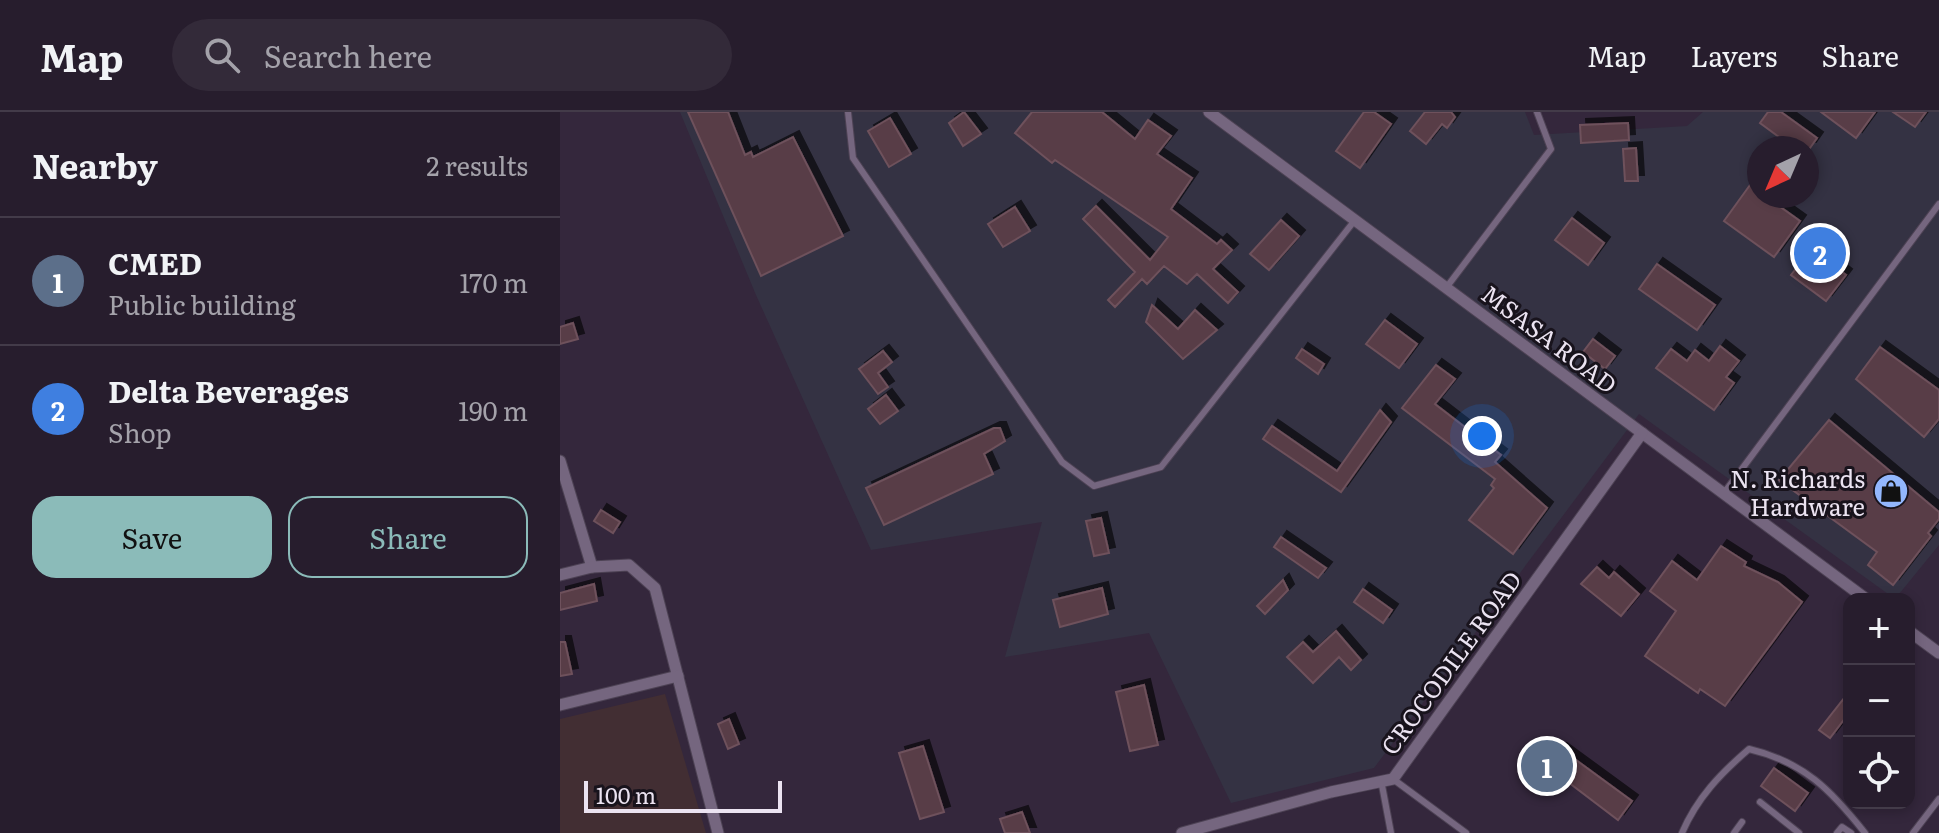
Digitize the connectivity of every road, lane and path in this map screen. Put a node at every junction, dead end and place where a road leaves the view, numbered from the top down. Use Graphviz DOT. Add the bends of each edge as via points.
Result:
graph roads {
  1 [pos="848,112"];
  2 [pos="1209,112"];
  3 [pos="1537,112"];
  4 [pos="1939,204"];
  5 [pos="1355,220"];
  6 [pos="1446,288"];
  7 [pos="1642,433"];
  8 [pos="560,461"];
  9 [pos="1724,493"];
  10 [pos="592,567"];
  11 [pos="560,575"];
  12 [pos="1858,593"];
  13 [pos="1915,635"];
  14 [pos="1939,653"];
  15 [pos="678,676"];
  16 [pos="560,705"];
  17 [pos="1387,780"];
  18 [pos="1939,799"];
  19 [pos="1760,802"];
  20 [pos="1742,822"];
  21 [pos="718,833"];
  22 [pos="1182,833"];
  23 [pos="1391,833"];
  24 [pos="1466,833"];
  25 [pos="1682,833"];
  26 [pos="1734,833"];
  27 [pos="1799,833"];
  28 [pos="1837,833"];
  29 [pos="1851,833"];
  30 [pos="1865,833"];
  31 [pos="1913,833"];
  1 -- 5 [label="lane" via="853,158 1062,462 1094,486 1161,467"];
  2 -- 5 [label="street, MSASA ROAD"];
  3 -- 6 [label="lane" via="1551,149"];
  4 -- 9 [label="lane"];
  5 -- 6 [label="street, MSASA ROAD"];
  6 -- 7 [label="street, MSASA ROAD"];
  7 -- 9 [label="street, MSASA ROAD"];
  7 -- 17 [label="street, CROCODILE ROAD"];
  8 -- 10 [label="street"];
  9 -- 12 [label="street, MSASA ROAD"];
  10 -- 11 [label="street"];
  10 -- 15 [label="street" via="629,565 655,588"];
  13 -- 14 [label="street"];
  15 -- 16 [label="street"];
  15 -- 21 [label="street"];
  17 -- 22 [label="street, CROCODILE ROAD"];
  17 -- 23 [label="lane"];
  17 -- 24 [label="lane"];
  18 -- 31 [label="lane"];
  19 -- 27 [label="lane"];
  20 -- 26 [label="lane"];
  25 -- 30 [label="lane" via="1692,809 1717,776 1749,749 1783,757 1833,793"];
  28 -- 29 [label="lane" via="1842,827"];
}
